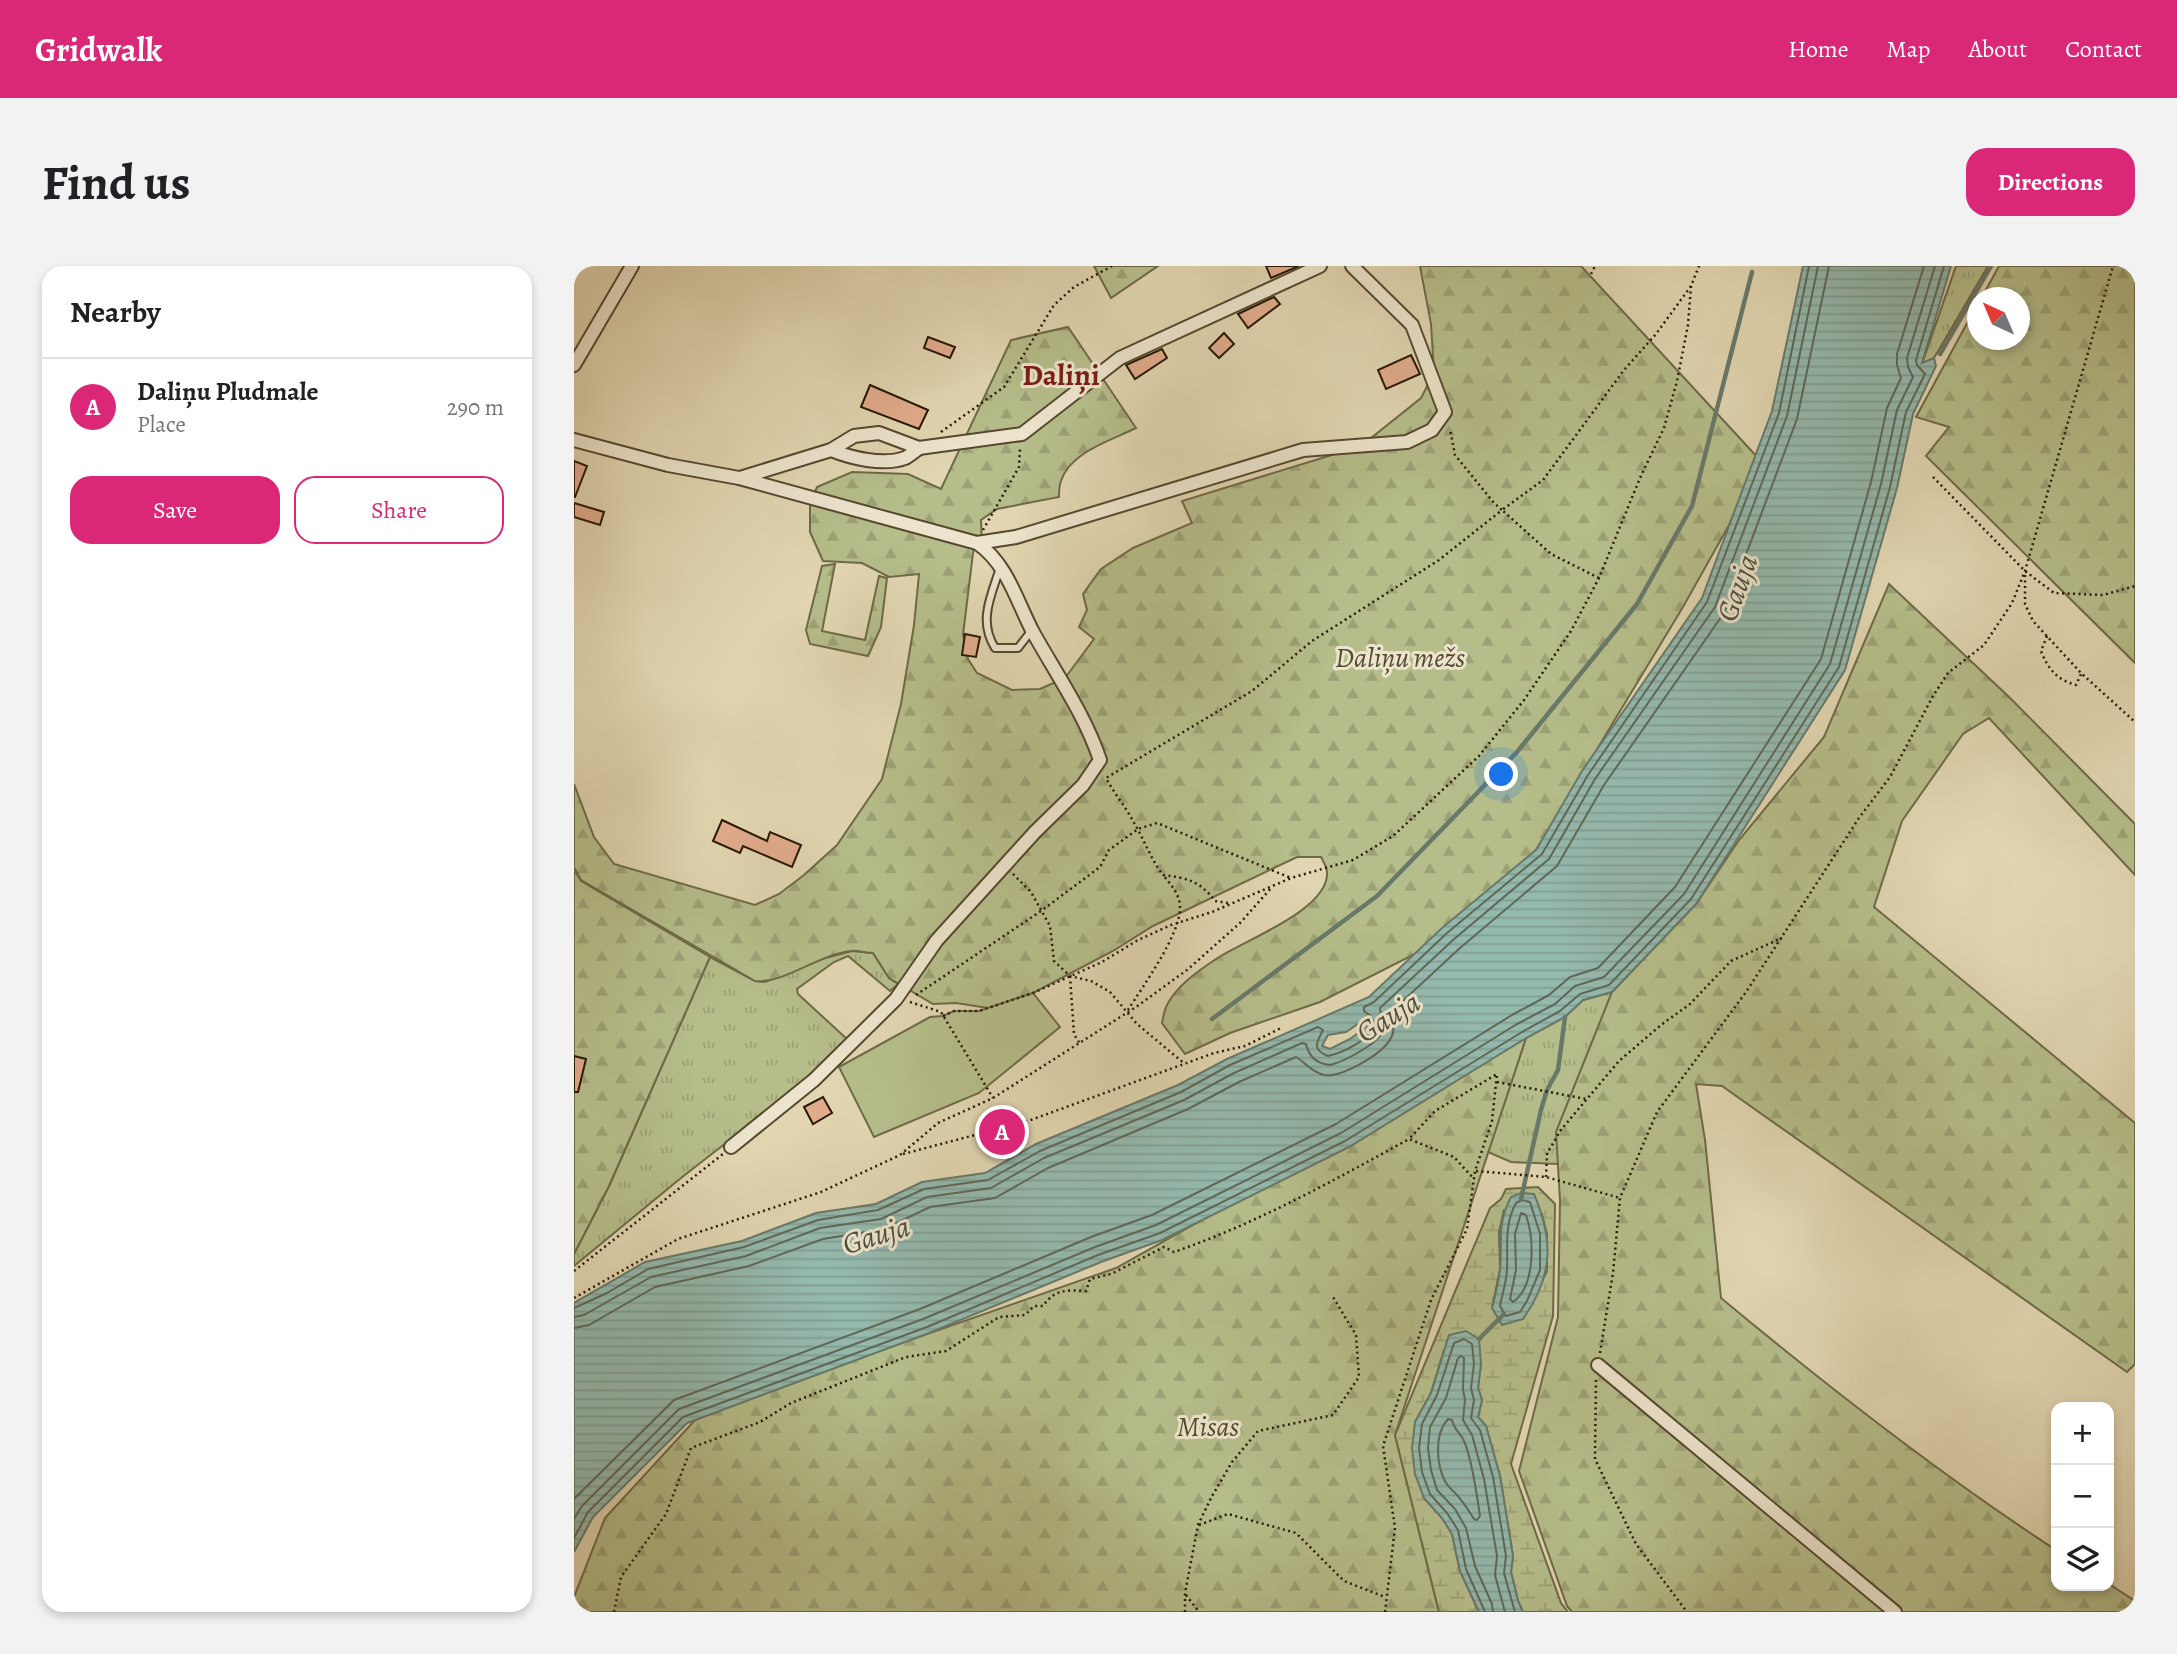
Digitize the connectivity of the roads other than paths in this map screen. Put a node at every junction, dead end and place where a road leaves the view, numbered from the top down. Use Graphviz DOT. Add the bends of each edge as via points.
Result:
graph roads {
  1 [pos="632,266"];
  2 [pos="1320,266"];
  3 [pos="1352,266"];
  4 [pos="574,365"];
  5 [pos="574,440"];
  6 [pos="919,448"];
  7 [pos="831,450"];
  8 [pos="739,478"];
  9 [pos="977,543"];
  10 [pos="1000,566"];
  11 [pos="1032,630"];
  12 [pos="732,1147"];
  13 [pos="1598,1365"];
  14 [pos="1895,1612"];
  1 -- 4 [label="street"];
  2 -- 6 [label="street" via="1120,358 1022,434"];
  3 -- 9 [label="street" via="1412,326 1445,412 1432,430 1406,442 1303,450 1016,537"];
  5 -- 8 [label="street"];
  6 -- 7 [label="street" via="904,458 872,461"];
  6 -- 7 [label="street" via="879,433 854,436"];
  7 -- 8 [label="street"];
  8 -- 9 [label="street"];
  9 -- 10 [label="street"];
  10 -- 11 [label="street"];
  10 -- 11 [label="lane" via="987,610 987,635 995,648 1018,648"];
  11 -- 12 [label="street" via="1092,737 1100,760 1083,785 937,940 896,999 814,1080"];
  13 -- 14 [label="street"];
}
